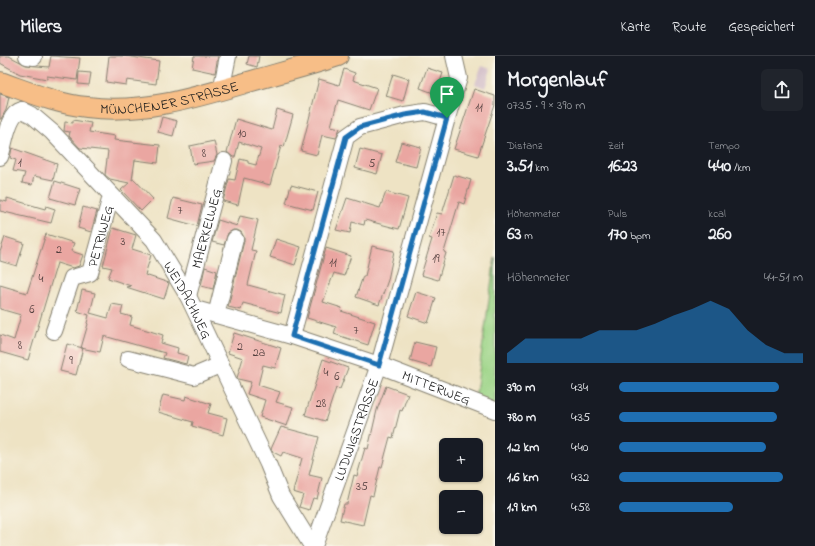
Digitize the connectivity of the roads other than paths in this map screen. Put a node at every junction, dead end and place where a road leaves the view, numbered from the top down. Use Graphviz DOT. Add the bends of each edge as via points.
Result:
graph roads {
  1 [pos="228,56"];
  2 [pos="237,56"];
  3 [pos="338,56"];
  4 [pos="454,56"];
  5 [pos="303,61"];
  6 [pos="0,82"];
  7 [pos="226,89"];
  8 [pos="21,90"];
  9 [pos="22,110"];
  10 [pos="447,118"];
  11 [pos="0,157"];
  12 [pos="224,161"];
  13 [pos="111,196"];
  14 [pos="235,239"];
  15 [pos="192,303"];
  16 [pos="216,315"];
  17 [pos="54,331"];
  18 [pos="292,336"];
  19 [pos="128,359"];
  20 [pos="220,365"];
  21 [pos="379,365"];
  22 [pos="495,410"];
  23 [pos="313,546"];
  1 -- 7 [label="street"];
  2 -- 7 [label="street"];
  3 -- 5 [label="main road, MÜNCHENER STRASSE"];
  4 -- 10 [label="street, LUDWIGSTRASSE" via="459,78"];
  5 -- 7 [label="main road, MÜNCHENER STRASSE"];
  6 -- 8 [label="main road, MÜNCHENER STRASSE"];
  7 -- 8 [label="main road, MÜNCHENER STRASSE" via="143,108 100,108 62,103"];
  8 -- 9 [label="street"];
  9 -- 11 [label="street" via="12,118"];
  9 -- 13 [label="street, WEIDACHWEG" via="52,132"];
  10 -- 18 [label="street" via="425,112 405,115 360,127 346,137"];
  10 -- 21 [label="street, LUDWIGSTRASSE"];
  12 -- 15 [label="street, MAERKELWEG"];
  13 -- 15 [label="street, WEIDACHWEG" via="154,240"];
  13 -- 17 [label="street, PETRIWEG" via="90,273 72,278"];
  14 -- 16 [label="street"];
  15 -- 16 [label="street, MITTERWEG"];
  15 -- 20 [label="street, WEIDACHWEG"];
  16 -- 18 [label="street, MITTERWEG"];
  18 -- 21 [label="street, MITTERWEG"];
  19 -- 20 [label="street" via="194,376"];
  20 -- 23 [label="street, WEIDACHWEG" via="281,496"];
  21 -- 22 [label="street, MITTERWEG"];
  21 -- 23 [label="street, LUDWIGSTRASSE"];
}
